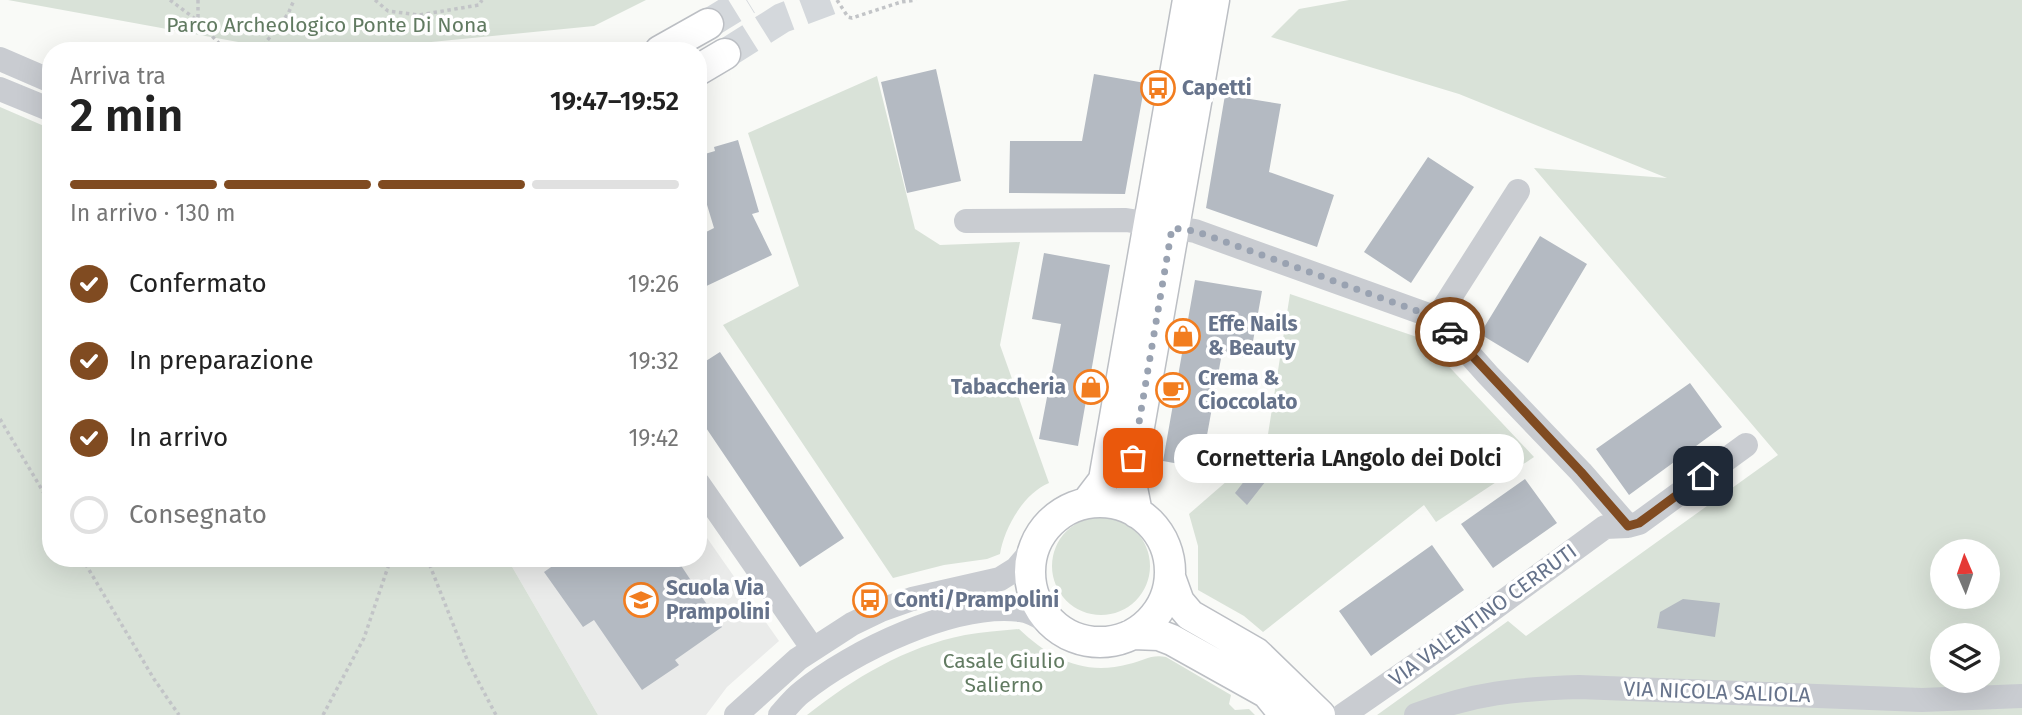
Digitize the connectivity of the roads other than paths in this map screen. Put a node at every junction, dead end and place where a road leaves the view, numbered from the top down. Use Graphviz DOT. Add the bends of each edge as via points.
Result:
graph roads {
  1 [pos="1188,0"];
  2 [pos="1214,0"];
  3 [pos="708,24"];
  4 [pos="676,42"];
  5 [pos="1193,46"];
  6 [pos="725,54"];
  7 [pos="0,58"];
  8 [pos="707,65"];
  9 [pos="42,77"];
  10 [pos="0,89"];
  11 [pos="42,106"];
  12 [pos="1518,191"];
  13 [pos="966,221"];
  14 [pos="1161,225"];
  15 [pos="1437,318"];
  16 [pos="1746,445"];
  17 [pos="707,497"];
  18 [pos="1088,501"];
  19 [pos="1137,513"];
  20 [pos="1628,526"];
  21 [pos="1034,548"];
  22 [pos="1170,577"];
  23 [pos="1059,628"];
  24 [pos="1133,634"];
  25 [pos="806,654"];
  26 [pos="816,682"];
  27 [pos="2022,696"];
  28 [pos="736,715"];
  29 [pos="780,715"];
  30 [pos="1285,715"];
  31 [pos="1320,715"];
  32 [pos="1343,715"];
  33 [pos="1416,715"];
  1 -- 5 [label="main road"];
  2 -- 5 [label="main road"];
  3 -- 4 [label="main road"];
  5 -- 14 [label="main road"];
  6 -- 8 [label="main road"];
  7 -- 9 [label="street"];
  10 -- 11 [label="street"];
  12 -- 15 [label="street"];
  13 -- 14 [label="street" via="1126,220"];
  14 -- 15 [label="street" via="1195,231"];
  14 -- 18 [label="main road" via="1104,480"];
  14 -- 19 [label="main road" via="1130,478"];
  15 -- 20 [label="street"];
  16 -- 20 [label="street, VIA VALENTINO CERRUTI" via="1639,523"];
  17 -- 25 [label="street"];
  18 -- 19 [label="main road" via="1105,500"];
  18 -- 21 [label="main road" via="1072,506 1043,527"];
  19 -- 22 [label="main road" via="1165,545"];
  20 -- 32 [label="street, VIA VALENTINO CERRUTI" via="1605,527"];
  21 -- 23 [label="main road" via="1036,594"];
  21 -- 25 [label="street" via="1000,579 912,598 852,624"];
  22 -- 24 [label="main road" via="1160,611"];
  22 -- 31 [label="main road" via="1179,602 1190,615 1256,653"];
  23 -- 24 [label="main road" via="1084,642 1101,645"];
  23 -- 26 [label="street" via="1019,610 940,620 856,656"];
  24 -- 30 [label="main road" via="1172,640 1267,693"];
  25 -- 26 [label="street"];
  25 -- 28 [label="street"];
  26 -- 29 [label="street"];
  27 -- 33 [label="street, VIA NICOLA SALIOLA" via="1922,700 1534,688 1478,695"];
}
